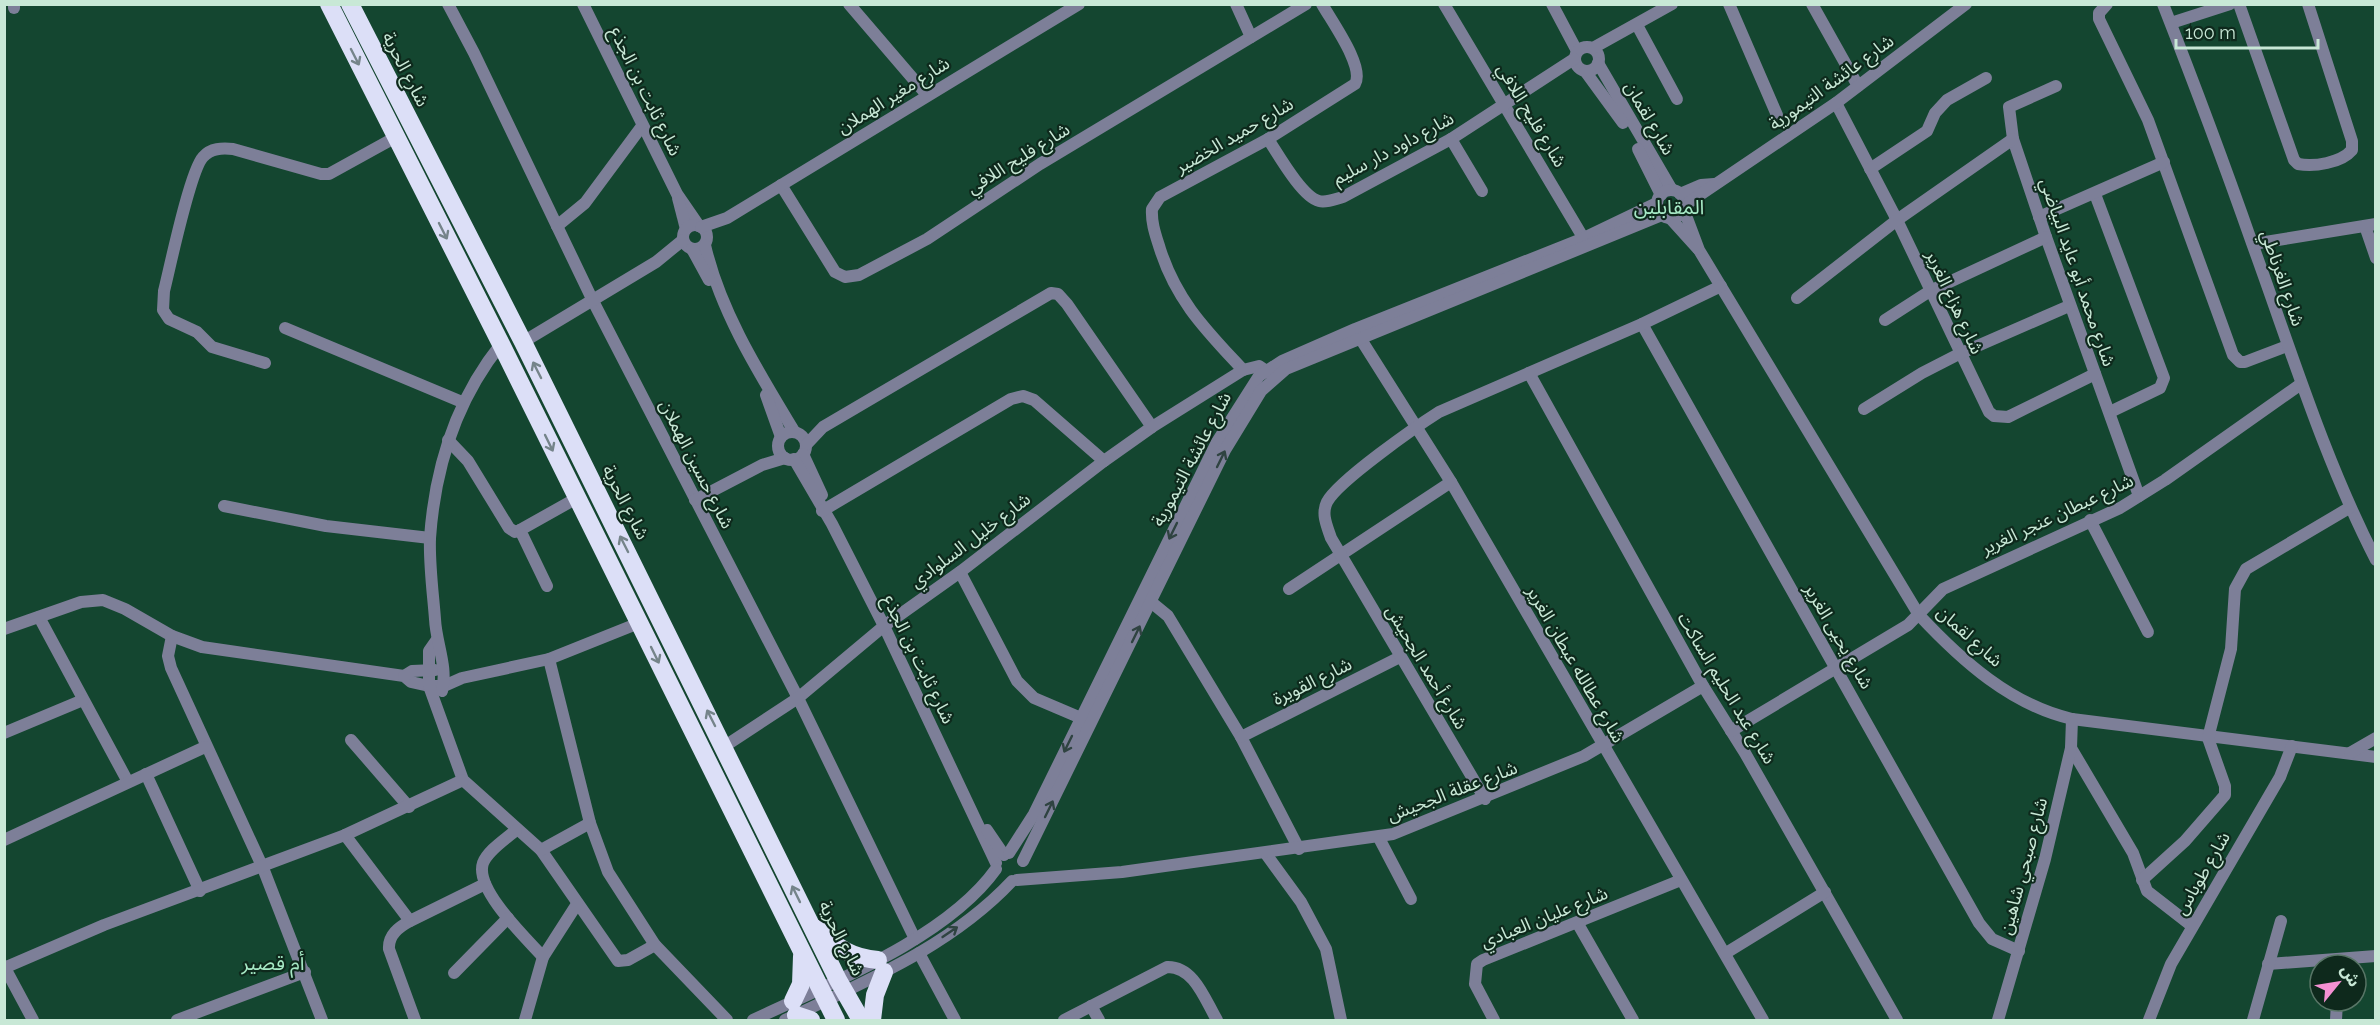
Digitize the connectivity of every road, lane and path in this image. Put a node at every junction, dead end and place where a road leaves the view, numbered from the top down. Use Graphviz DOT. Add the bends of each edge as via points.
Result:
graph roads {
  1 [pos="329,4"];
  2 [pos="350,4"];
  3 [pos="448,4"];
  4 [pos="583,4"];
  5 [pos="849,4"];
  6 [pos="1079,4"];
  7 [pos="1236,4"];
  8 [pos="1306,4"];
  9 [pos="1322,4"];
  10 [pos="1444,4"];
  11 [pos="1552,4"];
  12 [pos="1560,4"];
  13 [pos="1672,4"];
  14 [pos="1729,4"];
  15 [pos="1812,4"];
  16 [pos="1966,4"];
  17 [pos="2107,4"];
  18 [pos="2163,4"];
  19 [pos="2230,4"];
  20 [pos="2239,4"];
  21 [pos="2308,4"];
  22 [pos="2171,23"];
  23 [pos="1637,25"];
  24 [pos="1251,37"];
  25 [pos="1586,58"];
  26 [pos="1986,78"];
  27 [pos="1858,86"];
  28 [pos="2056,86"];
  29 [pos="927,95"];
  30 [pos="1677,99"];
  31 [pos="1836,103"];
  32 [pos="1506,105"];
  33 [pos="1777,115"];
  34 [pos="642,126"];
  35 [pos="396,137"];
  36 [pos="1268,139"];
  37 [pos="1451,139"];
  38 [pos="2013,139"];
  39 [pos="2164,162"];
  40 [pos="1870,169"];
  41 [pos="781,185"];
  42 [pos="1482,191"];
  43 [pos="677,194"];
  44 [pos="2095,194"];
  45 [pos="1671,204"];
  46 [pos="2039,217"];
  47 [pos="727,218"];
  48 [pos="1897,220"];
  49 [pos="2370,225"];
  50 [pos="557,226"];
  51 [pos="700,226"];
  52 [pos="2046,237"];
  53 [pos="1586,241"];
  54 [pos="687,242"];
  55 [pos="706,242"];
  56 [pos="2253,244"];
  57 [pos="2376,258"];
  58 [pos="1721,286"];
  59 [pos="1930,291"];
  60 [pos="1797,298"];
  61 [pos="593,301"];
  62 [pos="2069,306"];
  63 [pos="1885,320"];
  64 [pos="1642,324"];
  65 [pos="285,328"];
  66 [pos="1357,333"];
  67 [pos="523,342"];
  68 [pos="501,344"];
  69 [pos="2287,346"];
  70 [pos="1959,354"];
  71 [pos="265,363"];
  72 [pos="1243,370"];
  73 [pos="1270,373"];
  74 [pos="1529,373"];
  75 [pos="2095,374"];
  76 [pos="2301,384"];
  77 [pos="462,402"];
  78 [pos="1864,409"];
  79 [pos="2110,412"];
  80 [pos="1416,426"];
  81 [pos="823,427"];
  82 [pos="1152,427"];
  83 [pos="796,432"];
  84 [pos="448,440"];
  85 [pos="779,441"];
  86 [pos="797,454"];
  87 [pos="1104,461"];
  88 [pos="762,465"];
  89 [pos="1451,482"];
  90 [pos="2139,496"];
  91 [pos="577,498"];
  92 [pos="694,500"];
  93 [pos="224,506"];
  94 [pos="2349,508"];
  95 [pos="825,510"];
  96 [pos="2091,520"];
  97 [pos="520,530"];
  98 [pos="430,538"];
  99 [pos="1340,554"];
  100 [pos="2376,561"];
  101 [pos="960,572"];
  102 [pos="547,586"];
  103 [pos="1289,589"];
  104 [pos="1151,602"];
  105 [pos="1919,615"];
  106 [pos="39,617"];
  107 [pos="639,623"];
  108 [pos="884,626"];
  109 [pos="4,629"];
  110 [pos="2148,632"];
  111 [pos="172,636"];
  112 [pos="436,641"];
  113 [pos="1400,657"];
  114 [pos="549,660"];
  115 [pos="1836,668"];
  116 [pos="428,670"];
  117 [pos="443,670"];
  118 [pos="404,676"];
  119 [pos="462,678"];
  120 [pos="429,686"];
  121 [pos="444,686"];
  122 [pos="1703,686"];
  123 [pos="798,698"];
  124 [pos="83,700"];
  125 [pos="438,708"];
  126 [pos="1081,718"];
  127 [pos="2072,719"];
  128 [pos="1731,731"];
  129 [pos="4,733"];
  130 [pos="1240,737"];
  131 [pos="2208,738"];
  132 [pos="2376,738"];
  133 [pos="351,740"];
  134 [pos="725,746"];
  135 [pos="1602,746"];
  136 [pos="2292,746"];
  137 [pos="205,747"];
  138 [pos="2071,748"];
  139 [pos="2350,753"];
  140 [pos="2376,757"];
  141 [pos="146,774"];
  142 [pos="464,780"];
  143 [pos="128,782"];
  144 [pos="1485,799"];
  145 [pos="409,807"];
  146 [pos="590,823"];
  147 [pos="516,830"];
  148 [pos="345,835"];
  149 [pos="1379,838"];
  150 [pos="4,840"];
  151 [pos="1299,849"];
  152 [pos="541,850"];
  153 [pos="1266,854"];
  154 [pos="1001,860"];
  155 [pos="1023,864"];
  156 [pos="263,868"];
  157 [pos="1049,878"];
  158 [pos="1681,880"];
  159 [pos="2142,880"];
  160 [pos="1014,881"];
  161 [pos="485,884"];
  162 [pos="200,891"];
  163 [pos="1825,892"];
  164 [pos="1411,899"];
  165 [pos="577,904"];
  166 [pos="508,918"];
  167 [pos="809,919"];
  168 [pos="410,921"];
  169 [pos="2281,921"];
  170 [pos="1578,924"];
  171 [pos="2192,926"];
  172 [pos="915,939"];
  173 [pos="655,945"];
  174 [pos="802,951"];
  175 [pos="2019,951"];
  176 [pos="919,953"];
  177 [pos="1726,953"];
  178 [pos="543,957"];
  179 [pos="2308,963"];
  180 [pos="2268,964"];
  181 [pos="881,966"];
  182 [pos="5,967"];
  183 [pos="305,972"];
  184 [pos="454,973"];
  185 [pos="841,986"];
  186 [pos="823,994"];
  187 [pos="1091,1006"];
  188 [pos="796,1014"];
  189 [pos="33,1020"];
  190 [pos="177,1020"];
  191 [pos="322,1020"];
  192 [pos="416,1020"];
  193 [pos="525,1020"];
  194 [pos="727,1020"];
  195 [pos="753,1020"];
  196 [pos="836,1020"];
  197 [pos="861,1020"];
  198 [pos="872,1020"];
  199 [pos="955,1020"];
  200 [pos="1064,1020"];
  201 [pos="1099,1020"];
  202 [pos="1217,1020"];
  203 [pos="1341,1020"];
  204 [pos="1494,1020"];
  205 [pos="1633,1020"];
  206 [pos="1763,1020"];
  207 [pos="1897,1020"];
  208 [pos="1998,1020"];
  209 [pos="2149,1020"];
  210 [pos="2253,1020"];
  1 -- 35 [label="highway, one-way"];
  2 -- 67 [label="highway, شارع الحرية"];
  3 -- 50 [label="street, شارع حسين الهملان"];
  4 -- 34 [label="street, شارع ثابت بن الجذع"];
  5 -- 29 [label="street"];
  6 -- 29 [label="street, شارع مغير الهملان"];
  7 -- 24 [label="street"];
  8 -- 24 [label="street, شارع فليح اللافي"];
  9 -- 36 [label="street, شارع حميد الخضير" via="1357,66 1358,79"];
  10 -- 32 [label="street, شارع فليح اللافي"];
  11 -- 25 [label="street, شارع لقمان"];
  12 -- 25 [label="street, شارع لقمان"];
  13 -- 23 [label="street, شارع داود دار سليم"];
  14 -- 33 [label="street"];
  15 -- 27 [label="street"];
  16 -- 27 [label="street, شارع عائشة التيمورية"];
  17 -- 39 [label="street" via="2099,13 2100,19"];
  18 -- 22 [label="street, شارع الغرناطي"];
  19 -- 22 [label="street"];
  20 -- 21 [label="street" via="2294,159 2306,166 2342,158 2352,150"];
  22 -- 56 [label="street, شارع الغرناطي"];
  23 -- 25 [label="street, شارع داود دار سليم"];
  23 -- 30 [label="street"];
  24 -- 41 [label="street, شارع فليح اللافي" via="1040,164 927,239 852,278 835,272"];
  25 -- 32 [label="street, شارع داود دار سليم" via="1551,75"];
  25 -- 45 [label="street, شارع لقمان"];
  26 -- 40 [label="street" via="1947,100 1935,113 1928,131"];
  27 -- 31 [label="street, شارع عائشة التيمورية"];
  28 -- 38 [label="street, شارع محمد أبو عايد البياضي" via="2009,107"];
  29 -- 41 [label="street, شارع مغير الهملان"];
  31 -- 40 [label="street, شارع هزاع الغرير"];
  31 -- 45 [label="street, شارع عائشة التيمورية" via="1714,184"];
  32 -- 37 [label="street, شارع داود دار سليم"];
  32 -- 53 [label="street, شارع فليح اللافي"];
  34 -- 43 [label="street, شارع ثابت بن الجذع"];
  34 -- 50 [label="street" via="585,203"];
  35 -- 68 [label="highway, one-way"];
  35 -- 71 [label="street" via="329,174 233,148 219,148 202,158 164,291 163,310 169,319 197,332 212,347"];
  36 -- 37 [label="street, شارع داود دار سليم" via="1302,188 1313,198 1328,202"];
  36 -- 72 [label="street, شارع حميد الخضير" via="1160,197 1152,209 1167,271 1190,312"];
  37 -- 42 [label="street"];
  38 -- 46 [label="street, شارع محمد أبو عايد البياضي"];
  38 -- 48 [label="street"];
  39 -- 44 [label="street"];
  39 -- 69 [label="street" via="2233,355 2245,362"];
  40 -- 48 [label="street, شارع هزاع الغرير"];
  41 -- 47 [label="street, شارع مغير الهملان"];
  43 -- 51 [label="street, شارع ثابت بن الجذع"];
  43 -- 54 [label="street, شارع ثابت بن الجذع"];
  44 -- 46 [label="street"];
  44 -- 79 [label="street" via="2164,378 2160,388"];
  45 -- 53 [label="street, شارع عائشة التيمورية"];
  45 -- 58 [label="street, شارع لقمان"];
  46 -- 52 [label="street, شارع محمد أبو عايد البياضي"];
  47 -- 51 [label="street, شارع مغير الهملان"];
  47 -- 55 [label="street, شارع مغير الهملان"];
  48 -- 59 [label="street, شارع هزاع الغرير"];
  48 -- 60 [label="street"];
  49 -- 56 [label="street"];
  49 -- 57 [label="street"];
  50 -- 61 [label="street, شارع حسين الهملان"];
  51 -- 54 [label="street, شارع مغير الهملان"];
  51 -- 55 [label="street, شارع ثابت بن الجذع"];
  52 -- 59 [label="street"];
  52 -- 62 [label="street, شارع محمد أبو عايد البياضي"];
  53 -- 66 [label="street, شارع عائشة التيمورية"];
  54 -- 55 [label="street"];
  54 -- 61 [label="street"];
  54 -- 85 [label="street, شارع ثابت بن الجذع" via="757,375"];
  55 -- 83 [label="street" via="710,269 724,300 771,393"];
  56 -- 69 [label="street, شارع الغرناطي"];
  58 -- 64 [label="street"];
  58 -- 105 [label="street, شارع لقمان"];
  59 -- 63 [label="street"];
  59 -- 70 [label="street, شارع هزاع الغرير"];
  61 -- 67 [label="street"];
  61 -- 92 [label="street, شارع حسين الهملان"];
  62 -- 70 [label="street"];
  62 -- 75 [label="street, شارع محمد أبو عايد البياضي"];
  64 -- 74 [label="street"];
  64 -- 115 [label="street, شارع يحيى الغرير"];
  65 -- 77 [label="street"];
  66 -- 73 [label="street, شارع عائشة التيمورية" via="1287,369"];
  66 -- 80 [label="street, شارع عطالله عبطان الغرير"];
  134 -- 67 [label="highway, شارع الحرية, one-way"];
  68 -- 77 [label="street"];
  68 -- 91 [label="highway, one-way"];
  69 -- 76 [label="street, شارع الغرناطي"];
  70 -- 75 [label="street, شارع هزاع الغرير" via="1983,404 1994,417 2000,418"];
  70 -- 78 [label="street"];
  72 -- 73 [label="street" via="1259,366"];
  72 -- 82 [label="street, شارع خليل السلوادي"];
  104 -- 73 [label="street, شارع عائشة التيمورية, one-way" via="1225,450"];
  73 -- 126 [label="street, شارع عائشة التيمورية, one-way" via="1247,391 1217,442"];
  74 -- 80 [label="street"];
  74 -- 122 [label="street, شارع عبد الحليم الساكت"];
  75 -- 79 [label="street, شارع محمد أبو عايد البياضي"];
  76 -- 90 [label="street, شارع عبطان عنجر الغرير"];
  76 -- 94 [label="street, شارع الغرناطي"];
  77 -- 84 [label="street"];
  79 -- 90 [label="street, شارع محمد أبو عايد البياضي"];
  80 -- 89 [label="street, شارع عطالله عبطان الغرير"];
  80 -- 99 [label="street" via="1327,501 1326,524"];
  81 -- 82 [label="street" via="1051,293 1058,294 1066,304"];
  81 -- 83 [label="street"];
  81 -- 86 [label="street"];
  82 -- 87 [label="street, شارع خليل السلوادي"];
  83 -- 85 [label="street"];
  83 -- 86 [label="street"];
  84 -- 97 [label="street" via="468,461 509,528"];
  84 -- 98 [label="street"];
  85 -- 86 [label="street, شارع ثابت بن الجذع"];
  85 -- 88 [label="street"];
  86 -- 88 [label="street"];
  86 -- 95 [label="street, شارع ثابت بن الجذع"];
  87 -- 95 [label="street" via="1034,400 1023,396 1011,399"];
  87 -- 101 [label="street, شارع خليل السلوادي"];
  88 -- 92 [label="street"];
  89 -- 99 [label="street"];
  89 -- 135 [label="street, شارع عطالله عبطان الغرير"];
  90 -- 96 [label="street, شارع عبطان عنجر الغرير"];
  91 -- 97 [label="street"];
  91 -- 107 [label="highway"];
  92 -- 123 [label="street, شارع حسين الهملان"];
  93 -- 98 [label="street" via="326,526"];
  94 -- 100 [label="street, شارع الغرناطي"];
  94 -- 131 [label="street" via="2240,575 2235,589 2231,649"];
  95 -- 108 [label="street, شارع ثابت بن الجذع"];
  96 -- 105 [label="street, شارع عبطان عنجر الغرير" via="1963,578 1931,599"];
  96 -- 110 [label="street"];
  97 -- 102 [label="street"];
  98 -- 112 [label="street"];
  99 -- 103 [label="street"];
  99 -- 113 [label="street, شارع أحمد الجحيش"];
  101 -- 108 [label="street, شارع خليل السلوادي"];
  101 -- 126 [label="street" via="1025,691"];
  104 -- 130 [label="street" via="1168,616"];
  155 -- 104 [label="street, شارع عائشة التيمورية, one-way"];
  105 -- 115 [label="street, شارع عبطان عنجر الغرير"];
  105 -- 127 [label="street, شارع لقمان" via="1949,646 2002,688 2037,709"];
  106 -- 109 [label="street"];
  106 -- 111 [label="street" via="81,602 103,600"];
  106 -- 124 [label="street"];
  107 -- 114 [label="street"];
  107 -- 174 [label="highway, one-way"];
  108 -- 123 [label="street, شارع خليل السلوادي"];
  108 -- 154 [label="street, شارع ثابت بن الجذع"];
  111 -- 118 [label="street" via="202,647"];
  111 -- 137 [label="street" via="169,663"];
  112 -- 116 [label="street" via="429,651"];
  112 -- 117 [label="street"];
  113 -- 130 [label="street, شارع القويرة"];
  113 -- 144 [label="street, شارع أحمد الجحيش"];
  114 -- 119 [label="street"];
  114 -- 146 [label="street"];
  115 -- 128 [label="street, شارع عبطان عنجر الغرير"];
  115 -- 175 [label="street, شارع يحيى الغرير" via="1979,923 1992,939"];
  116 -- 117 [label="street"];
  116 -- 118 [label="street"];
  116 -- 120 [label="street"];
  117 -- 119 [label="street"];
  117 -- 121 [label="street"];
  118 -- 120 [label="street"];
  119 -- 121 [label="street"];
  120 -- 121 [label="street"];
  120 -- 125 [label="street"];
  121 -- 125 [label="street"];
  122 -- 128 [label="street, شارع عبد الحليم الساكت"];
  122 -- 135 [label="street, شارع عقلة الجحيش"];
  123 -- 134 [label="street, شارع خليل السلوادي"];
  123 -- 172 [label="street, شارع حسين الهملان"];
  124 -- 129 [label="street"];
  124 -- 143 [label="street"];
  125 -- 142 [label="street"];
  126 -- 154 [label="street, شارع عائشة التيمورية, one-way" via="1034,814"];
  127 -- 131 [label="street, شارع لقمان"];
  127 -- 138 [label="street, شارع صبحي شاهين"];
  128 -- 163 [label="street, شارع عبد الحليم الساكت"];
  130 -- 151 [label="street"];
  131 -- 136 [label="street, شارع لقمان"];
  131 -- 159 [label="street" via="2225,786 2223,800"];
  132 -- 139 [label="street"];
  133 -- 145 [label="street"];
  167 -- 134 [label="highway, شارع الحرية, one-way"];
  135 -- 144 [label="street, شارع عقلة الجحيش"];
  135 -- 158 [label="street, شارع عطالله عبطان الغرير"];
  136 -- 139 [label="street, شارع لقمان"];
  136 -- 171 [label="street, شارع طوباس" via="2280,777"];
  137 -- 141 [label="street"];
  137 -- 156 [label="street"];
  138 -- 159 [label="street" via="2133,853"];
  138 -- 175 [label="street, شارع صبحي شاهين"];
  139 -- 140 [label="street, شارع لقمان"];
  141 -- 143 [label="street"];
  141 -- 162 [label="street"];
  142 -- 145 [label="street"];
  142 -- 147 [label="street"];
  143 -- 150 [label="street"];
  144 -- 149 [label="street, شارع عقلة الجحيش"];
  145 -- 148 [label="street"];
  146 -- 152 [label="street"];
  146 -- 173 [label="street" via="608,872"];
  147 -- 152 [label="street"];
  147 -- 161 [label="street" via="488,855 483,864"];
  148 -- 156 [label="street"];
  148 -- 168 [label="street"];
  149 -- 151 [label="street, شارع عقلة الجحيش"];
  149 -- 164 [label="street"];
  151 -- 153 [label="street, شارع عقلة الجحيش"];
  152 -- 165 [label="street"];
  153 -- 157 [label="street, شارع عقلة الجحيش"];
  153 -- 203 [label="street" via="1301,902 1326,949"];
  154 -- 155 [label="street, شارع عقلة الجحيش"];
  154 -- 160 [label="street" via="1001,878"];
  154 -- 172 [label="street, شارع عائشة التيمورية" via="971,898"];
  155 -- 157 [label="street, شارع عقلة الجحيش"];
  155 -- 160 [label="street, شارع عائشة التيمورية"];
  156 -- 162 [label="street"];
  156 -- 183 [label="street"];
  157 -- 160 [label="street, شارع عقلة الجحيش"];
  158 -- 170 [label="street, شارع عليان العبادي"];
  158 -- 177 [label="street, شارع عطالله عبطان الغرير"];
  159 -- 171 [label="street" via="2147,891"];
  176 -- 160 [label="street, شارع عائشة التيمورية, one-way" via="976,914"];
  161 -- 166 [label="street"];
  161 -- 168 [label="street"];
  162 -- 182 [label="street" via="104,925"];
  163 -- 177 [label="street"];
  163 -- 207 [label="street, شارع عبد الحليم الساكت"];
  165 -- 173 [label="street" via="618,961 628,960"];
  165 -- 178 [label="street"];
  166 -- 178 [label="street"];
  166 -- 184 [label="street"];
  167 -- 181 [label="highway" via="844,951"];
  167 -- 185 [label="highway, شارع الحرية"];
  168 -- 192 [label="street" via="394,934 389,950"];
  169 -- 180 [label="street"];
  170 -- 204 [label="street, شارع عليان العبادي" via="1478,964 1475,984"];
  170 -- 205 [label="street"];
  171 -- 209 [label="street, شارع طوباس" via="2171,964"];
  172 -- 181 [label="street, شارع عائشة التيمورية"];
  173 -- 194 [label="street"];
  174 -- 186 [label="highway"];
  174 -- 188 [label="highway"];
  175 -- 208 [label="street, شارع صبحي شاهين"];
  176 -- 181 [label="street, شارع عائشة التيمورية"];
  176 -- 199 [label="street"];
  177 -- 206 [label="street, شارع عطالله عبطان الغرير"];
  178 -- 193 [label="street"];
  179 -- 180 [label="street"];
  180 -- 210 [label="street"];
  181 -- 185 [label="street"];
  181 -- 198 [label="highway"];
  182 -- 189 [label="street"];
  183 -- 190 [label="street"];
  183 -- 191 [label="street"];
  185 -- 186 [label="street"];
  185 -- 197 [label="highway, شارع الحرية"];
  186 -- 188 [label="street"];
  186 -- 196 [label="highway"];
  187 -- 200 [label="street"];
  187 -- 201 [label="street"];
  187 -- 202 [label="street" via="1167,967 1175,967 1193,980"];
  188 -- 195 [label="street"];
}
